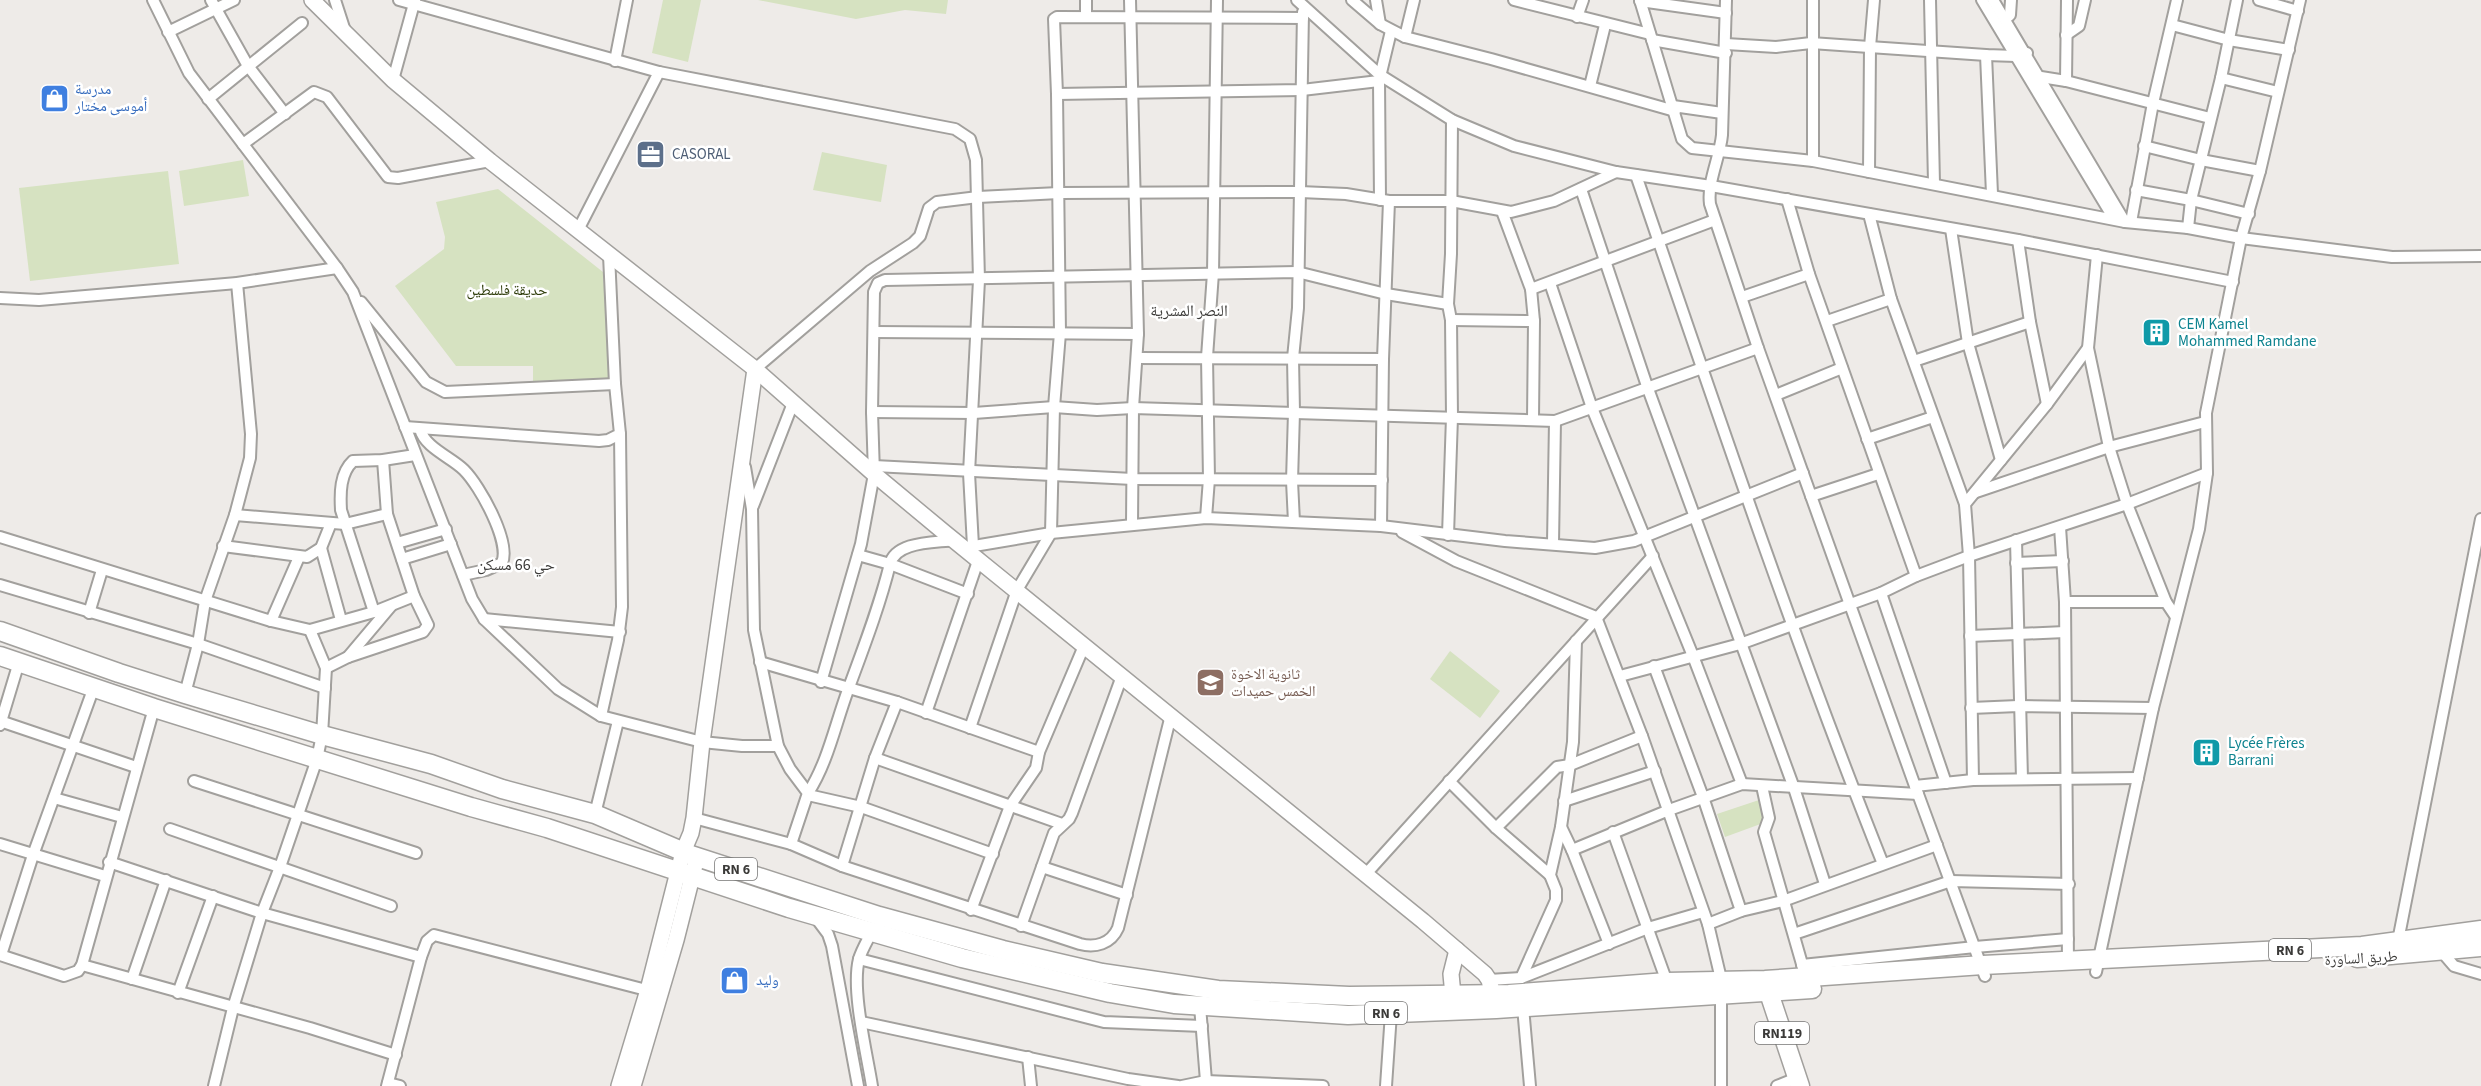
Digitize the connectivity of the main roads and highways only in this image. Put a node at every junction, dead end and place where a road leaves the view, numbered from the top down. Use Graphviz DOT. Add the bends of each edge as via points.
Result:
graph roads {
  1 [pos="312,0"];
  2 [pos="755,369"];
  3 [pos="0,631"];
  4 [pos="0,656"];
  5 [pos="555,803"];
  6 [pos="547,828"];
  7 [pos="689,855"];
  8 [pos="686,873"];
  9 [pos="2481,930"];
  10 [pos="2481,947"];
  11 [pos="2397,949"];
  12 [pos="1457,950"];
  13 [pos="2098,966"];
  14 [pos="1984,970"];
  15 [pos="1767,986"];
  16 [pos="1670,990"];
  17 [pos="654,992"];
  18 [pos="1493,994"];
  19 [pos="1453,1002"];
  20 [pos="1799,1082"];
  21 [pos="619,1086"];
  22 [pos="633,1086"];
  1 -- 2 [label="main road" via="393,80 490,161"];
  2 -- 7 [label="main road"];
  2 -- 12 [label="main road" via="1084,646"];
  3 -- 5 [label="main road, RN 6" via="185,694"];
  4 -- 6 [label="main road, RN 6" via="154,708"];
  5 -- 6 [label="main road"];
  5 -- 7 [label="main road, RN 6" via="596,814"];
  6 -- 8 [label="main road, RN 6"];
  7 -- 8 [label="main road"];
  7 -- 19 [label="main road, RN 6" via="879,916 1102,973 1218,990"];
  8 -- 17 [label="main road"];
  8 -- 19 [label="main road, RN 6" via="962,958 1174,1004 1348,1015 1391,1013"];
  9 -- 11 [label="main road, طريق الساورة / RN 6"];
  10 -- 11 [label="main road, طريق الساورة / RN 6" via="2442,952"];
  11 -- 13 [label="main road, طريق الساورة / RN 6" via="2362,946"];
  12 -- 18 [label="main road"];
  12 -- 19 [label="main road" via="1451,974"];
  13 -- 14 [label="main road, RN 6"];
  13 -- 14 [label="main road, RN 6" via="2068,962"];
  14 -- 15 [label="main road, RN 6"];
  14 -- 15 [label="main road, RN 6" via="1929,960 1804,971"];
  15 -- 16 [label="main road, RN 6"];
  15 -- 20 [label="main road, RN119"];
  16 -- 18 [label="main road, RN 6"];
  16 -- 18 [label="main road, RN 6" via="1523,1007"];
  17 -- 21 [label="main road"];
  17 -- 22 [label="main road"];
  18 -- 19 [label="main road, RN 6"];
}
